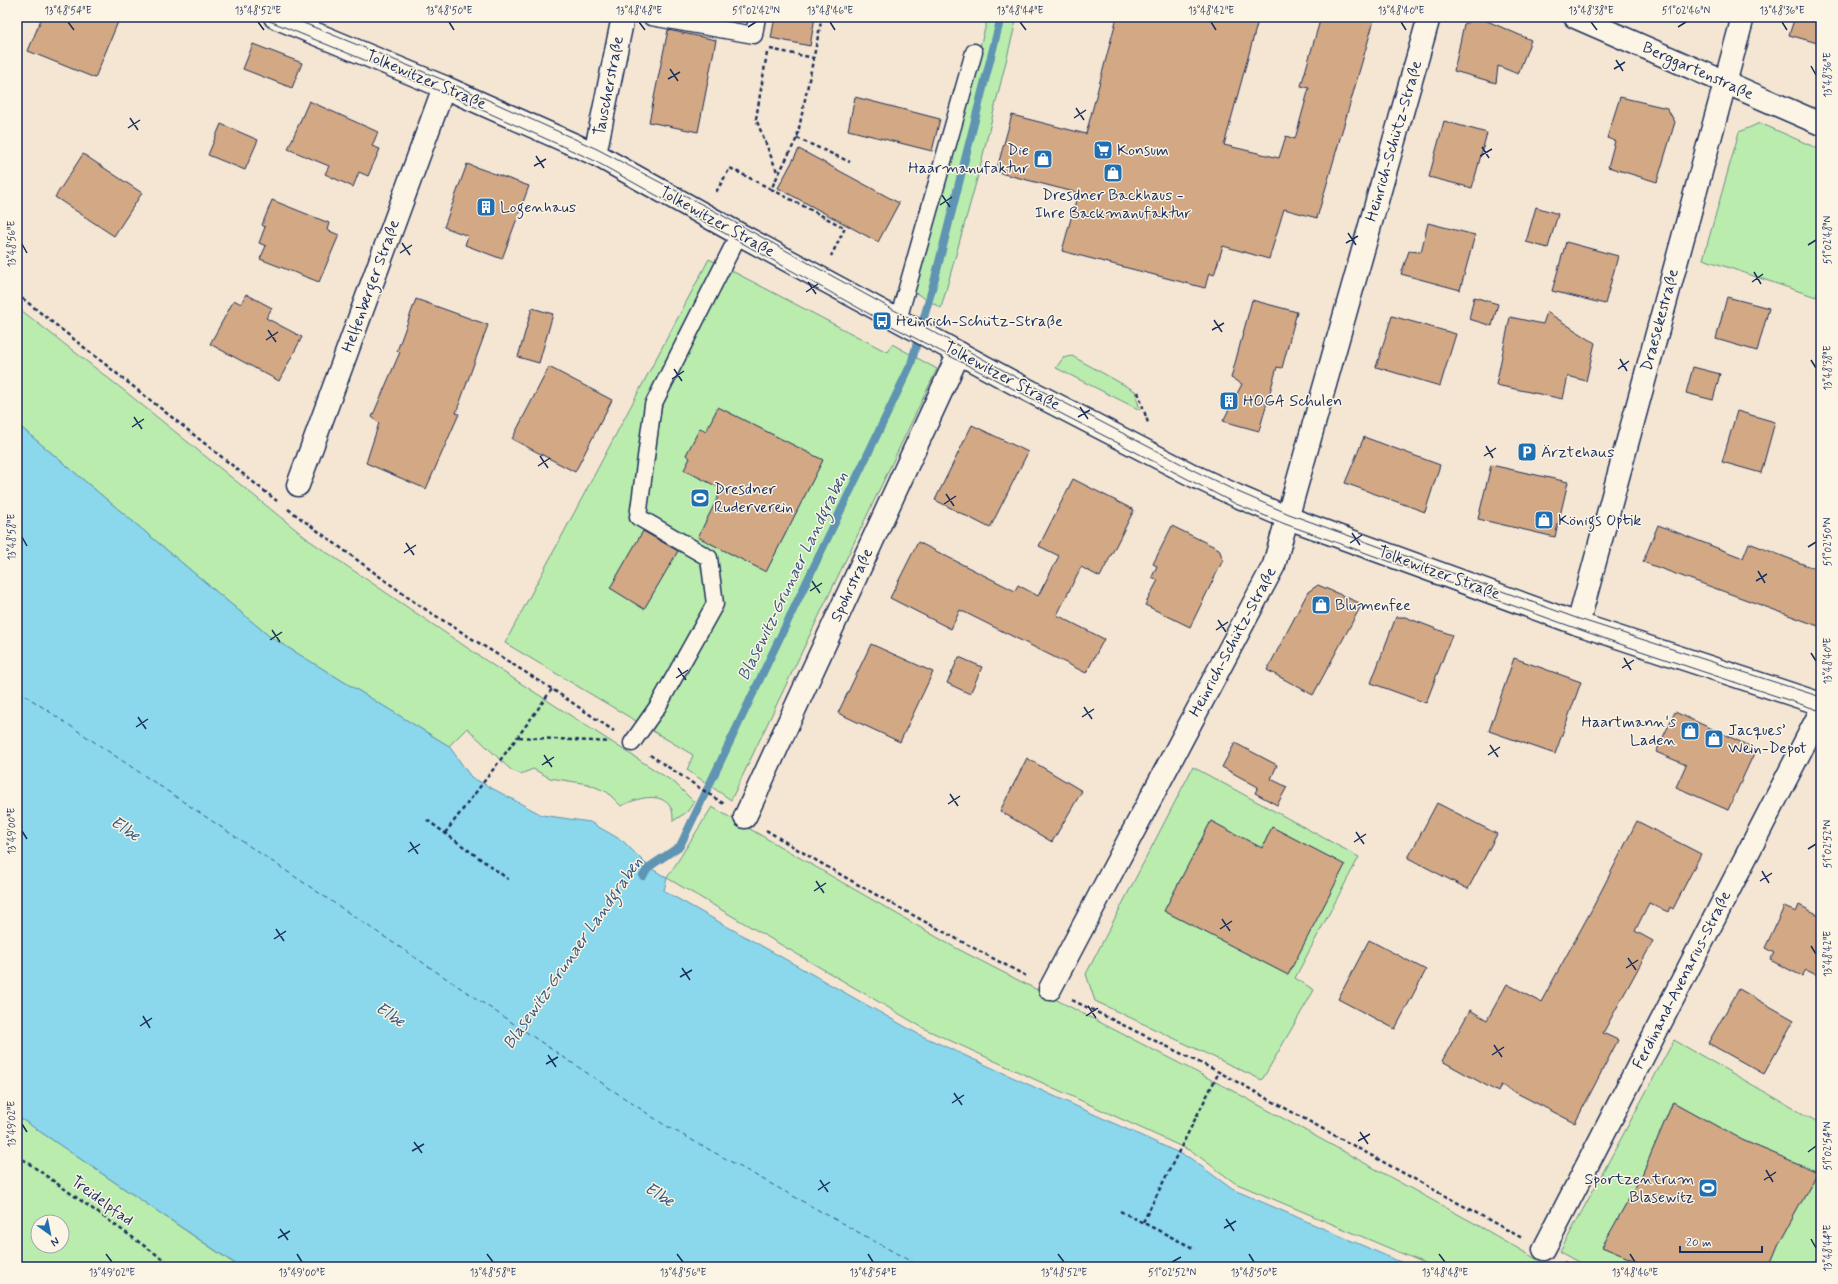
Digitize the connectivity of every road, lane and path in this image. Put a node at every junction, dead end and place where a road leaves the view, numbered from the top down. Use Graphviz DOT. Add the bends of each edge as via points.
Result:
graph roads {
  1 [pos="275,17"];
  2 [pos="623,17"];
  3 [pos="651,17"];
  4 [pos="757,17"];
  5 [pos="822,17"];
  6 [pos="1429,17"];
  7 [pos="1575,17"];
  8 [pos="1744,17"];
  9 [pos="974,52"];
  10 [pos="814,58"];
  11 [pos="1725,84"];
  12 [pos="444,86"];
  13 [pos="1821,124"];
  14 [pos="797,138"];
  15 [pos="595,154"];
  16 [pos="850,162"];
  17 [pos="778,175"];
  18 [pos="771,189"];
  19 [pos="703,215"];
  20 [pos="739,234"];
  21 [pos="820,278"];
  22 [pos="17,294"];
  23 [pos="899,321"];
  24 [pos="954,350"];
  25 [pos="298,485"];
  26 [pos="279,502"];
  27 [pos="285,507"];
  28 [pos="1288,518"];
  29 [pos="1578,624"];
  30 [pos="552,689"];
  31 [pos="1821,704"];
  32 [pos="1821,711"];
  33 [pos="519,737"];
  34 [pos="632,743"];
  35 [pos="745,817"];
  36 [pos="427,820"];
  37 [pos="445,833"];
  38 [pos="508,879"];
  39 [pos="1050,989"];
  40 [pos="1219,1072"];
  41 [pos="17,1155"];
  42 [pos="1120,1211"];
  43 [pos="1143,1222"];
  44 [pos="1194,1249"];
  45 [pos="1544,1250"];
  46 [pos="174,1267"];
  47 [pos="1572,1267"];
  1 -- 12 [label="street, Tolkewitzer Straße"];
  2 -- 15 [label="street, Tauscherstraße"];
  3 -- 4 [label="lane" via="754,35"];
  5 -- 10 [label="path"];
  6 -- 28 [label="street, Heinrich-Schütz-Straße"];
  7 -- 11 [label="street, Berggartenstraße"];
  8 -- 11 [label="street, Draesekestraße"];
  9 -- 23 [label="lane"];
  10 -- 14 [label="path"];
  10 -- 17 [label="path" via="768,48 756,119"];
  11 -- 13 [label="street, Berggartenstraße"];
  11 -- 29 [label="street, Draesekestraße"];
  12 -- 15 [label="street, Tolkewitzer Straße"];
  12 -- 25 [label="street, Helfenberger Straße"];
  14 -- 16 [label="path"];
  14 -- 17 [label="path"];
  15 -- 19 [label="street, Tolkewitzer Straße"];
  17 -- 18 [label="path"];
  18 -- 19 [label="path" via="730,168"];
  18 -- 21 [label="path" via="845,228"];
  19 -- 20 [label="street, Tolkewitzer Straße"];
  20 -- 21 [label="street, Tolkewitzer Straße"];
  20 -- 34 [label="lane" via="653,405 638,517 709,558 716,604 658,706"];
  21 -- 23 [label="street, Tolkewitzer Straße"];
  22 -- 26 [label="path"];
  23 -- 24 [label="street, Tolkewitzer Straße"];
  24 -- 28 [label="street, Tolkewitzer Straße" via="1192,475"];
  24 -- 35 [label="street, Spohrstraße"];
  27 -- 30 [label="path" via="417,604"];
  28 -- 29 [label="street, Tolkewitzer Straße"];
  28 -- 39 [label="street, Heinrich-Schütz-Straße" via="1274,565"];
  29 -- 31 [label="street, Tolkewitzer Straße"];
  30 -- 33 [label="path"];
  30 -- 34 [label="path"];
  32 -- 45 [label="street, Ferdinand-Avenarius-Straße"];
  33 -- 34 [label="path"];
  33 -- 37 [label="path"];
  34 -- 35 [label="path"];
  35 -- 39 [label="path" via="889,903"];
  36 -- 37 [label="path"];
  37 -- 38 [label="path"];
  39 -- 40 [label="path"];
  40 -- 43 [label="path"];
  40 -- 45 [label="path"];
  41 -- 46 [label="path, Treidelpfad"];
  42 -- 43 [label="path"];
  43 -- 44 [label="path"];
  45 -- 47 [label="path"];
}
